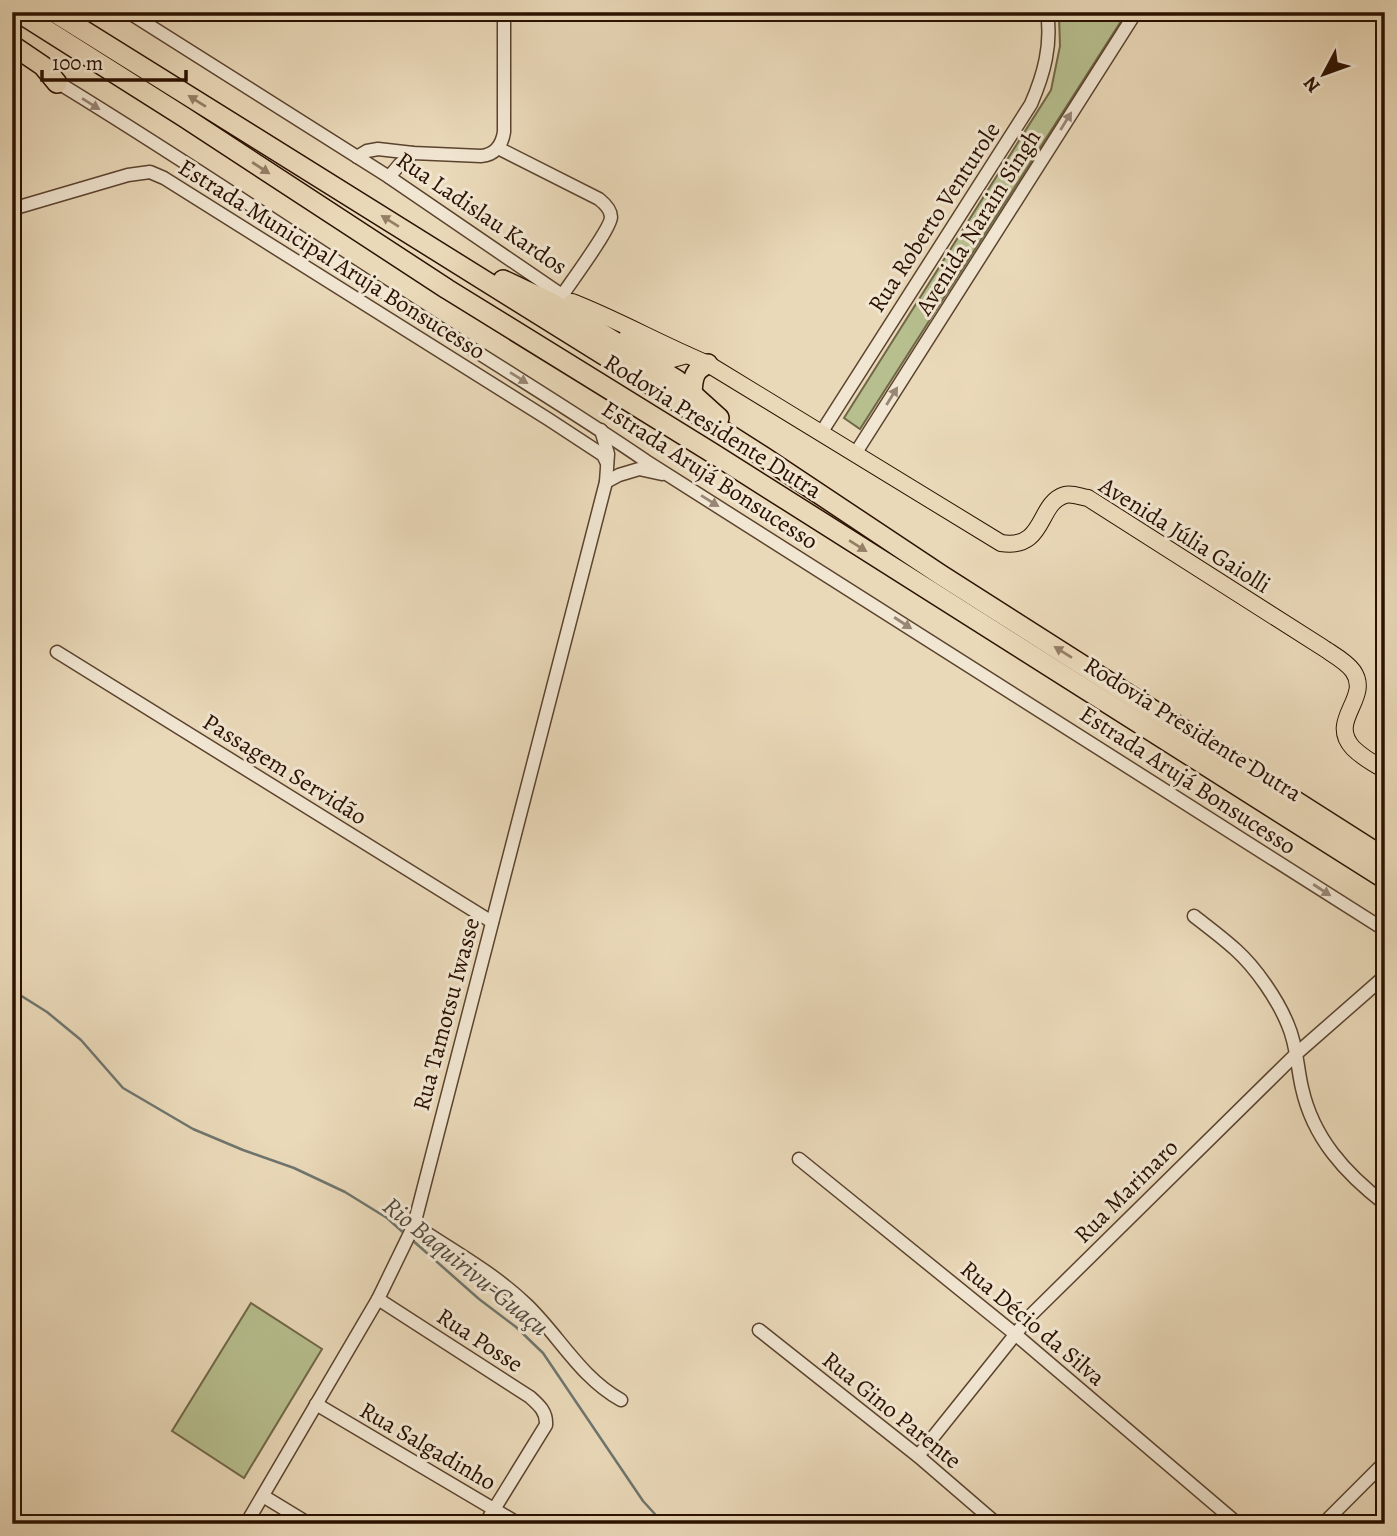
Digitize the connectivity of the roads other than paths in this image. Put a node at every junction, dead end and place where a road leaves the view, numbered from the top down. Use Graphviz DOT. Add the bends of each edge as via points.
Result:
graph roads {
  1 [pos="18,12"];
  2 [pos="54,12"];
  3 [pos="128,12"];
  4 [pos="504,12"];
  5 [pos="1047,12"];
  6 [pos="1136,12"];
  7 [pos="12,45"];
  8 [pos="12,56"];
  9 [pos="57,83"];
  10 [pos="498,148"];
  11 [pos="413,153"];
  12 [pos="358,157"];
  13 [pos="389,177"];
  14 [pos="12,209"];
  15 [pos="448,257"];
  16 [pos="529,291"];
  17 [pos="567,298"];
  18 [pos="708,364"];
  19 [pos="692,393"];
  20 [pos="601,430"];
  21 [pos="821,433"];
  22 [pos="855,454"];
  23 [pos="764,457"];
  24 [pos="607,463"];
  25 [pos="666,473"];
  26 [pos="606,482"];
  27 [pos="57,652"];
  28 [pos="1385,770"];
  29 [pos="1385,858"];
  30 [pos="1385,879"];
  31 [pos="1194,916"];
  32 [pos="492,922"];
  33 [pos="1385,930"];
  34 [pos="1385,976"];
  35 [pos="1296,1054"];
  36 [pos="799,1159"];
  37 [pos="1385,1204"];
  38 [pos="413,1226"];
  39 [pos="378,1299"];
  40 [pos="759,1330"];
  41 [pos="1016,1334"];
  42 [pos="621,1400"];
  43 [pos="316,1404"];
  44 [pos="918,1456"];
  45 [pos="1385,1462"];
  46 [pos="262,1496"];
  47 [pos="494,1509"];
  48 [pos="246,1524"];
  49 [pos="309,1524"];
  50 [pos="485,1524"];
  51 [pos="519,1524"];
  52 [pos="997,1524"];
  53 [pos="1238,1524"];
  54 [pos="1323,1524"];
  1 -- 30 [label="highway, Rodovia Presidente Dutra, one-way" via="447,289"];
  15 -- 2 [label="highway, Rodovia Presidente Dutra, one-way"];
  3 -- 12 [label="street, Rua Ladislau Kardos"];
  4 -- 10 [label="street" via="504,132"];
  5 -- 21 [label="street, Rua Roberto Venturole" via="1048,56 1031,104"];
  22 -- 6 [label="street, Avenida Narain Singh, one-way"];
  7 -- 9 [label="highway" via="43,66"];
  8 -- 9 [label="street, Estrada Arujá Bonsucesso"];
  9 -- 20 [label="street, Estrada Arujá Bonsucesso, one-way"];
  10 -- 11 [label="street" via="481,156"];
  10 -- 17 [label="street" via="610,209 607,229"];
  11 -- 12 [label="street" via="378,149"];
  11 -- 13 [label="street"];
  12 -- 13 [label="street, Rua Ladislau Kardos"];
  13 -- 17 [label="street, Rua Ladislau Kardos"];
  14 -- 24 [label="street, Estrada Municipal Aruja Bonsucesso" via="150,172 548,419 603,455"];
  15 -- 16 [label="highway"];
  15 -- 23 [label="highway, Rodovia Presidente Dutra"];
  16 -- 17 [label="highway"];
  16 -- 19 [label="highway"];
  17 -- 18 [label="main road" via="669,360 687,355"];
  18 -- 19 [label="highway" via="696,371"];
  18 -- 21 [label="main road"];
  19 -- 23 [label="highway"];
  20 -- 24 [label="street, Rua Tamotsu Iwasse"];
  20 -- 25 [label="street, Estrada Arujá Bonsucesso"];
  21 -- 22 [label="main road, Avenida Júlia Gaiolli"];
  22 -- 28 [label="main road, Avenida Júlia Gaiolli" via="1001,543 1026,540 1065,495 1088,499 1352,670 1358,685 1346,719 1346,737 1360,754"];
  29 -- 23 [label="highway, Rodovia Presidente Dutra, one-way"];
  24 -- 26 [label="street, Rua Tamotsu Iwasse"];
  25 -- 26 [label="street" via="639,469"];
  25 -- 33 [label="street, Estrada Arujá Bonsucesso, one-way"];
  26 -- 32 [label="street, Rua Tamotsu Iwasse"];
  27 -- 32 [label="street, Passagem Servidão"];
  31 -- 35 [label="street" via="1251,967 1283,1014"];
  32 -- 38 [label="street, Rua Tamotsu Iwasse"];
  34 -- 35 [label="street, Rua Marinaro"];
  35 -- 37 [label="street" via="1308,1112 1322,1139 1353,1177"];
  35 -- 41 [label="street, Rua Marinaro"];
  36 -- 41 [label="street, Rua Décio da Silva"];
  38 -- 39 [label="street, Rua Tamotsu Iwasse"];
  38 -- 42 [label="street" via="510,1290 596,1385"];
  39 -- 43 [label="street, Rua Tamotsu Iwasse"];
  39 -- 47 [label="street, Rua Posse" via="530,1397 544,1412 546,1425"];
  40 -- 44 [label="street, Rua Gino Parente"];
  41 -- 44 [label="street, Rua Marinaro"];
  41 -- 53 [label="street, Rua Décio da Silva"];
  43 -- 46 [label="street, Rua Tamotsu Iwasse"];
  43 -- 47 [label="street, Rua Salgadinho"];
  44 -- 52 [label="street, Rua Gino Parente"];
  45 -- 54 [label="street"];
  46 -- 48 [label="street, Rua Tamotsu Iwasse"];
  46 -- 49 [label="street"];
  47 -- 50 [label="street"];
  47 -- 51 [label="street, Rua Salgadinho"];
}
